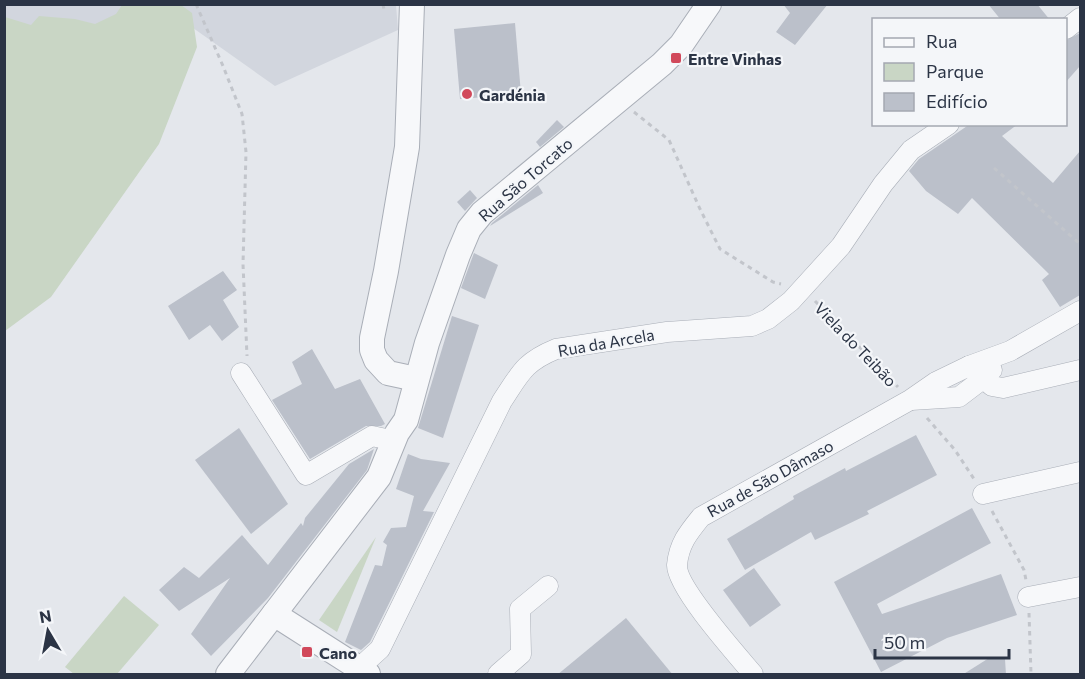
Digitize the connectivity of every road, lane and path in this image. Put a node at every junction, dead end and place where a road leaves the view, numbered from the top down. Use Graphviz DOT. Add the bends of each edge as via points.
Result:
graph roads {
  1 [pos="196,4"];
  2 [pos="383,4"];
  3 [pos="412,4"];
  4 [pos="709,4"];
  5 [pos="384,10"];
  6 [pos="1080,18"];
  7 [pos="1067,28"];
  8 [pos="630,109"];
  9 [pos="946,126"];
  10 [pos="994,168"];
  11 [pos="1080,244"];
  12 [pos="803,288"];
  13 [pos="1080,312"];
  14 [pos="1080,370"];
  15 [pos="977,372"];
  16 [pos="388,373"];
  17 [pos="244,378"];
  18 [pos="416,379"];
  19 [pos="910,400"];
  20 [pos="396,437"];
  21 [pos="1080,472"];
  22 [pos="983,494"];
  23 [pos="548,586"];
  24 [pos="1080,587"];
  25 [pos="1028,597"];
  26 [pos="274,614"];
  27 [pos="361,673"];
  28 [pos="228,675"];
  29 [pos="498,675"];
  30 [pos="753,675"];
  31 [pos="1031,675"];
  1 -- 17 [label="path" via="242,114 246,152"];
  2 -- 5 [label="path"];
  3 -- 16 [label="street, Rua São Torcato" via="407,147 372,338 376,360"];
  4 -- 18 [label="street, Rua São Torcato" via="681,45 662,64 483,213 470,229"];
  6 -- 7 [label="street"];
  8 -- 12 [label="path" via="669,140 720,249 773,282"];
  9 -- 12 [label="street, Rua da Arcela" via="911,150 841,246"];
  10 -- 11 [label="path"];
  12 -- 19 [label="path, Viela do Teibão"];
  12 -- 27 [label="street, Rua da Arcela" via="768,319 752,326 587,343 548,352 523,368 502,402 380,649"];
  13 -- 15 [label="street, Rua de São Dâmaso"];
  14 -- 15 [label="street" via="1003,388 992,386"];
  15 -- 19 [label="street, Rua de São Dâmaso" via="959,397"];
  16 -- 18 [label="street"];
  16 -- 20 [label="street, Rua São Torcato" via="395,396"];
  17 -- 20 [label="street" via="306,475 372,436"];
  18 -- 20 [label="street, Rua São Torcato" via="406,420"];
  19 -- 22 [label="path, Viela do Teibão" via="955,450"];
  19 -- 30 [label="street, Rua de São Dâmaso" via="701,517 683,539 677,568 691,597"];
  20 -- 26 [label="street, Rua São Torcato" via="379,477"];
  21 -- 22 [label="street"];
  22 -- 25 [label="path, Viela do Teibão" via="1024,570"];
  23 -- 29 [label="street" via="520,609 521,654"];
  24 -- 25 [label="street"];
  25 -- 31 [label="path, Viela do Teibão"];
  26 -- 27 [label="street"];
  26 -- 28 [label="street, Rua São Torcato"];
}
